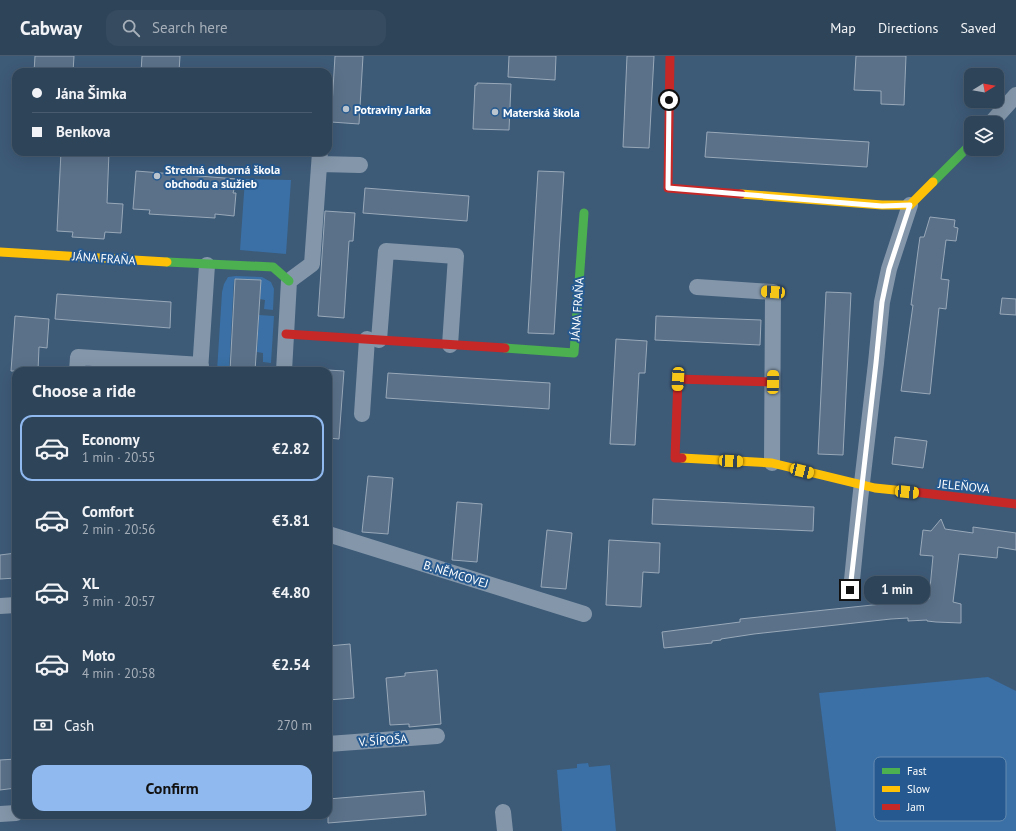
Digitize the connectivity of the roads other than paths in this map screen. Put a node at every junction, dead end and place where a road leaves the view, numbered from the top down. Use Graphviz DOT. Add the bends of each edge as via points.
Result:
graph roads {
  1 [pos="670,56"];
  2 [pos="1016,95"];
  3 [pos="997,116"];
  4 [pos="964,151"];
  5 [pos="320,158"];
  6 [pos="360,165"];
  7 [pos="910,205"];
  8 [pos="584,214"];
  9 [pos="0,252"];
  10 [pos="208,264"];
  11 [pos="289,281"];
  12 [pos="697,287"];
  13 [pos="286,334"];
  14 [pos="373,339"];
  15 [pos="450,345"];
  16 [pos="77,367"];
  17 [pos="190,367"];
  18 [pos="201,367"];
  19 [pos="284,367"];
  20 [pos="773,382"];
  21 [pos="362,414"];
  22 [pos="772,463"];
  23 [pos="862,486"];
  24 [pos="1016,504"];
  25 [pos="332,535"];
  26 [pos="850,590"];
  27 [pos="12,605"];
  28 [pos="0,606"];
  29 [pos="584,614"];
  30 [pos="438,736"];
  31 [pos="332,744"];
  32 [pos="503,812"];
  33 [pos="12,813"];
  34 [pos="0,814"];
  35 [pos="505,831"];
  1 -- 7 [label="street" via="668,188 882,206"];
  2 -- 3 [label="street"];
  4 -- 7 [label="street"];
  5 -- 6 [label="street"];
  5 -- 11 [label="street" via="312,264"];
  7 -- 23 [label="street" via="889,269 882,302"];
  8 -- 15 [label="street, JÁNA FRAŇA" via="574,353"];
  9 -- 10 [label="street, JÁNA FRAŇA"];
  10 -- 11 [label="street, JÁNA FRAŇA" via="273,267"];
  10 -- 18 [label="street"];
  11 -- 13 [label="street"];
  12 -- 20 [label="street" via="773,292"];
  13 -- 14 [label="street, JÁNA FRAŇA"];
  13 -- 19 [label="street"];
  14 -- 15 [label="street, JÁNA FRAŇA"];
  14 -- 15 [label="street" via="386,252 456,256"];
  14 -- 21 [label="street"];
  16 -- 17 [label="street" via="78,357"];
  20 -- 22 [label="street"];
  20 -- 22 [label="street, JELEŇOVA" via="678,379 675,458"];
  22 -- 23 [label="street, JELEŇOVA"];
  23 -- 24 [label="street, JELEŇOVA"];
  23 -- 26 [label="street"];
  25 -- 29 [label="street, B. NĚMCOVEJ"];
  27 -- 28 [label="street"];
  30 -- 31 [label="street, V. ŠÍPOŠA"];
  32 -- 35 [label="street"];
  33 -- 34 [label="street"];
}
